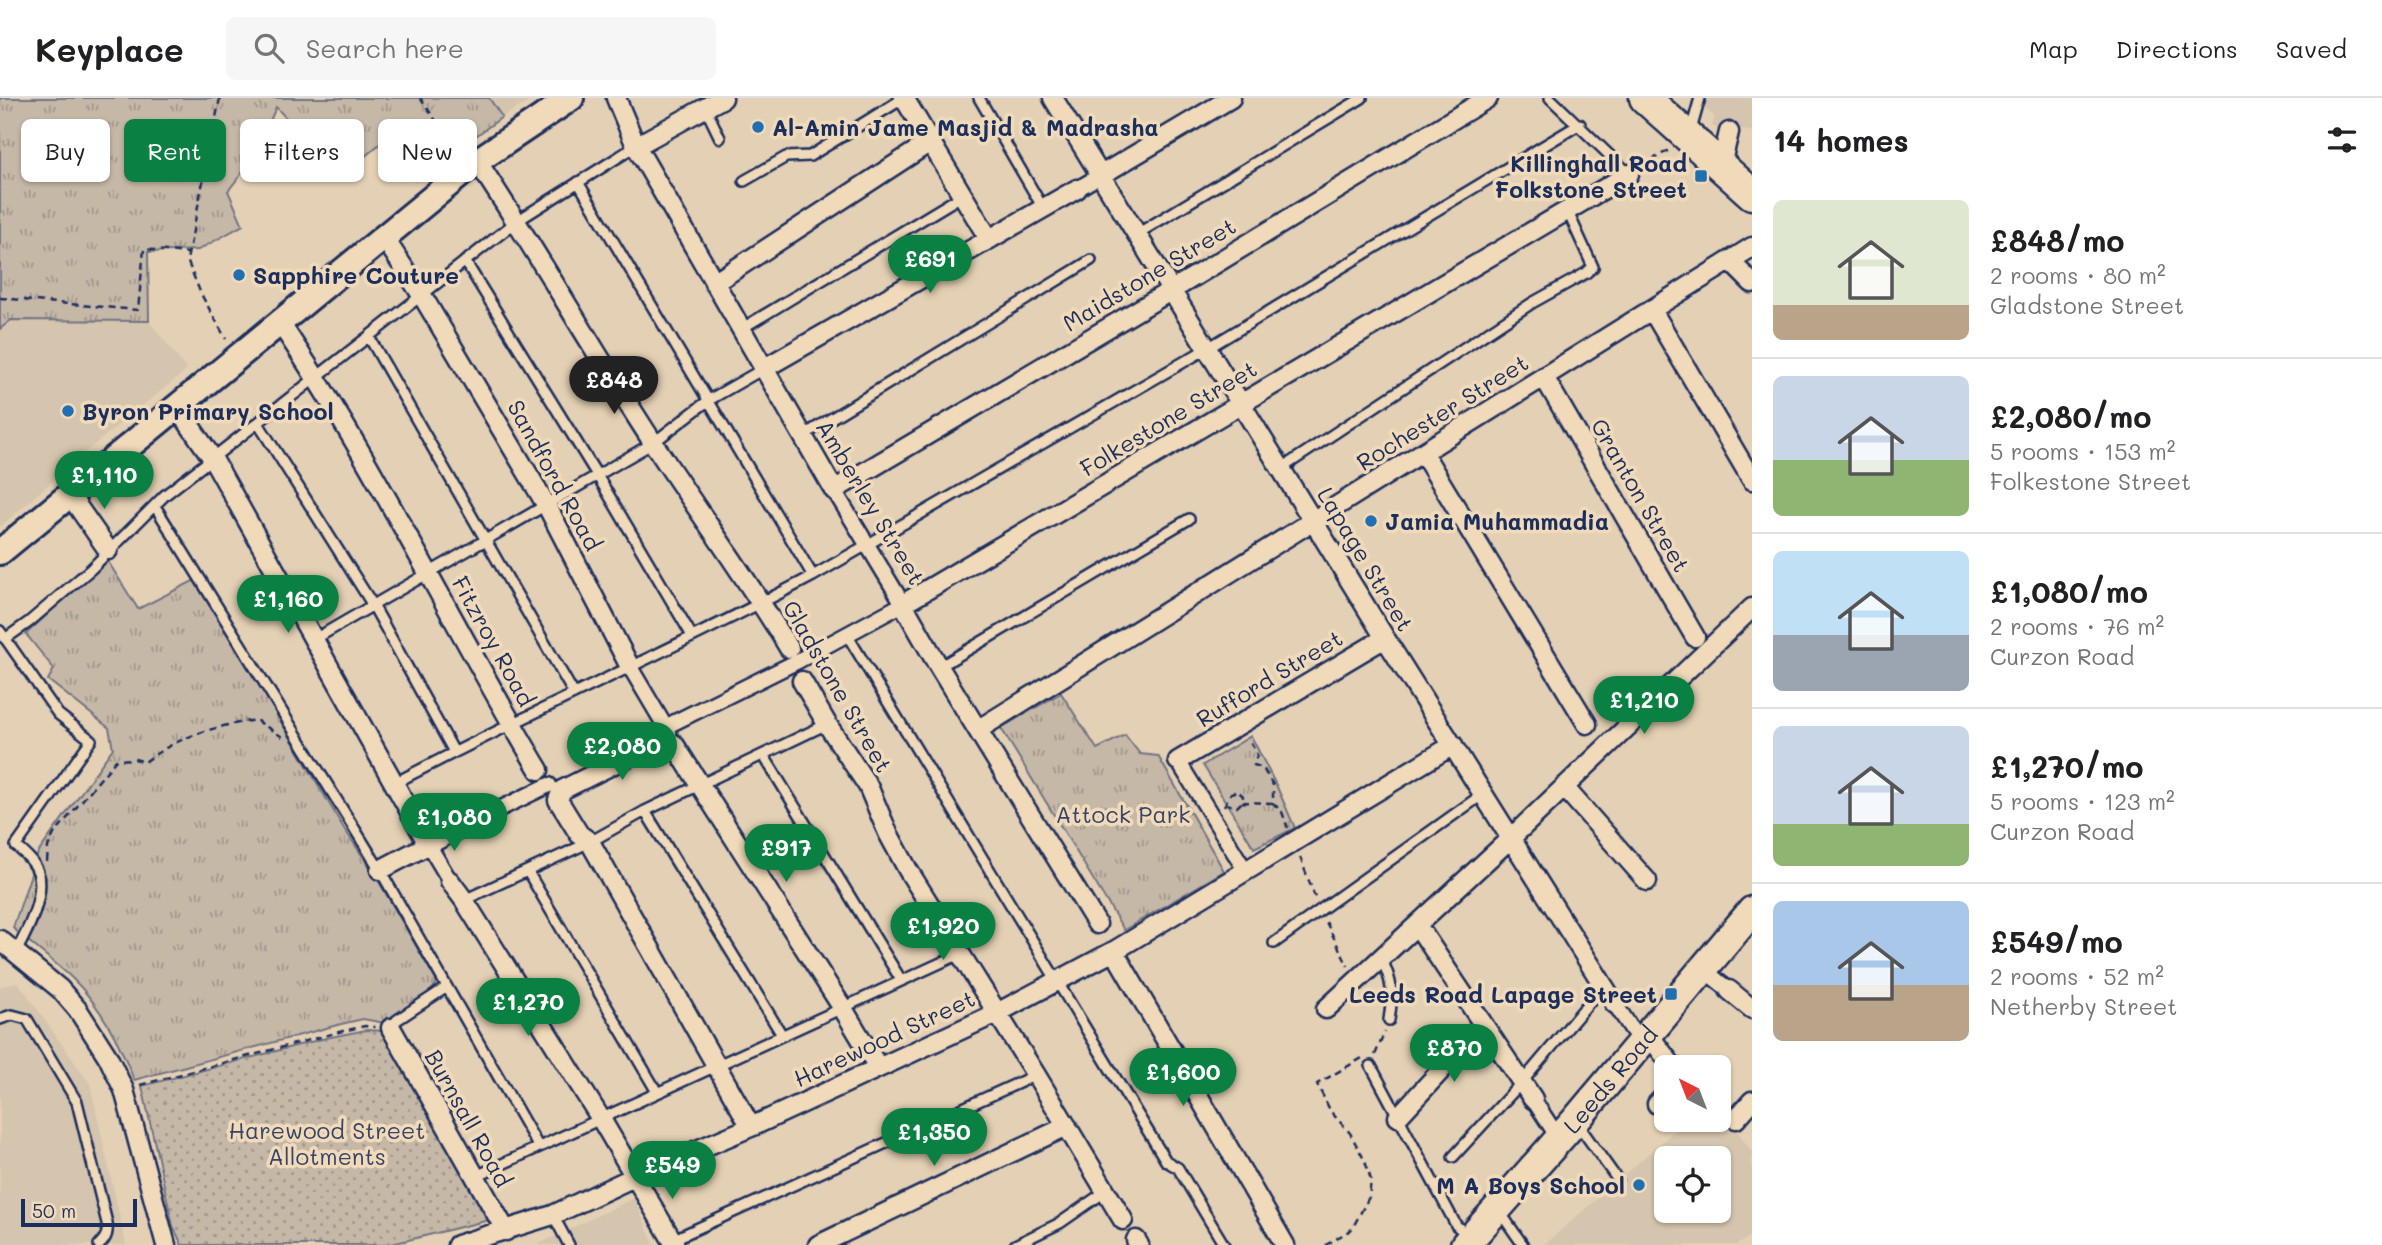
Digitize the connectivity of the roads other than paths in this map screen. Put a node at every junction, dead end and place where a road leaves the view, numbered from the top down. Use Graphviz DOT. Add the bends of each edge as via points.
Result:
graph roads {
  1 [pos="571,98"];
  2 [pos="616,98"];
  3 [pos="723,98"];
  4 [pos="904,98"];
  5 [pos="979,98"];
  6 [pos="1231,98"];
  7 [pos="1362,98"];
  8 [pos="1488,98"];
  9 [pos="1550,98"];
  10 [pos="1645,98"];
  11 [pos="1700,98"];
  12 [pos="1056,99"];
  13 [pos="705,107"];
  14 [pos="1580,124"];
  15 [pos="1729,132"];
  16 [pos="720,138"];
  17 [pos="1689,138"];
  18 [pos="930,142"];
  19 [pos="636,146"];
  20 [pos="477,161"];
  21 [pos="1721,166"];
  22 [pos="477,169"];
  23 [pos="1629,173"];
  24 [pos="1101,175"];
  25 [pos="744,181"];
  26 [pos="450,182"];
  27 [pos="579,182"];
  28 [pos="1077,189"];
  29 [pos="1752,194"];
  30 [pos="963,195"];
  31 [pos="1043,208"];
  32 [pos="1567,210"];
  33 [pos="517,221"];
  34 [pos="1137,234"];
  35 [pos="383,236"];
  36 [pos="989,239"];
  37 [pos="1752,247"];
  38 [pos="1091,260"];
  39 [pos="465,261"];
  40 [pos="1730,261"];
  41 [pos="714,283"];
  42 [pos="1752,283"];
  43 [pos="1172,290"];
  44 [pos="423,297"];
  45 [pos="1652,310"];
  46 [pos="280,323"];
  47 [pos="741,330"];
  48 [pos="369,337"];
  49 [pos="1208,348"];
  50 [pos="763,369"];
  51 [pos="1544,377"];
  52 [pos="317,378"];
  53 [pos="709,400"];
  54 [pos="1242,403"];
  55 [pos="177,407"];
  56 [pos="258,424"];
  57 [pos="804,435"];
  58 [pos="653,443"];
  59 [pos="1423,453"];
  60 [pos="213,459"];
  61 [pos="1282,468"];
  62 [pos="597,475"];
  63 [pos="1752,480"];
  64 [pos="834,490"];
  65 [pos="69,494"];
  66 [pos="155,506"];
  67 [pos="547,506"];
  68 [pos="1189,519"];
  69 [pos="1315,520"];
  70 [pos="486,540"];
  71 [pos="866,546"];
  72 [pos="108,550"];
  73 [pos="0,552"];
  74 [pos="429,574"];
  75 [pos="813,576"];
  76 [pos="762,603"];
  77 [pos="903,604"];
  78 [pos="374,607"];
  79 [pos="1752,608"];
  80 [pos="846,633"];
  81 [pos="3,635"];
  82 [pos="692,636"];
  83 [pos="1695,637"];
  84 [pos="1385,638"];
  85 [pos="313,640"];
  86 [pos="792,655"];
  87 [pos="629,667"];
  88 [pos="939,667"];
  89 [pos="802,681"];
  90 [pos="574,694"];
  91 [pos="512,724"];
  92 [pos="827,724"];
  93 [pos="1587,724"];
  94 [pos="979,730"];
  95 [pos="667,737"];
  96 [pos="1454,745"];
  97 [pos="454,752"];
  98 [pos="764,755"];
  99 [pos="1178,761"];
  100 [pos="393,784"];
  101 [pos="549,785"];
  102 [pos="700,786"];
  103 [pos="1564,787"];
  104 [pos="1484,793"];
  105 [pos="645,811"];
  106 [pos="462,827"];
  107 [pos="1511,838"];
  108 [pos="590,842"];
  109 [pos="428,844"];
  110 [pos="380,870"];
  111 [pos="1245,870"];
  112 [pos="528,872"];
  113 [pos="450,881"];
  114 [pos="1647,881"];
  115 [pos="464,901"];
  116 [pos="1752,911"];
  117 [pos="1097,924"];
  118 [pos="1417,925"];
  119 [pos="0,940"];
  120 [pos="1274,943"];
  121 [pos="1114,951"];
  122 [pos="16,952"];
  123 [pos="960,954"];
  124 [pos="1381,958"];
  125 [pos="1703,969"];
  126 [pos="901,980"];
  127 [pos="1056,981"];
  128 [pos="447,986"];
  129 [pos="1603,986"];
  130 [pos="1729,990"];
  131 [pos="1615,1004"];
  132 [pos="842,1007"];
  133 [pos="1326,1009"];
  134 [pos="1752,1009"];
  135 [pos="997,1013"];
  136 [pos="0,1019"];
  137 [pos="1389,1020"];
  138 [pos="1482,1026"];
  139 [pos="391,1028"];
  140 [pos="782,1035"];
  141 [pos="1644,1039"];
  142 [pos="1661,1055"];
  143 [pos="716,1065"];
  144 [pos="1371,1066"];
  145 [pos="878,1067"];
  146 [pos="1036,1075"];
  147 [pos="1522,1082"];
  148 [pos="657,1093"];
  149 [pos="1533,1099"];
  150 [pos="1752,1101"];
  151 [pos="1398,1117"];
  152 [pos="601,1119"];
  153 [pos="1736,1119"];
  154 [pos="1068,1126"];
  155 [pos="751,1127"];
  156 [pos="1567,1130"];
  157 [pos="538,1146"];
  158 [pos="1453,1157"];
  159 [pos="636,1176"];
  160 [pos="474,1177"];
  161 [pos="1617,1179"];
  162 [pos="1106,1191"];
  163 [pos="1497,1209"];
  164 [pos="553,1215"];
  165 [pos="1123,1220"];
  166 [pos="506,1231"];
  167 [pos="486,1241"];
  168 [pos="1468,1241"];
  169 [pos="673,1242"];
  170 [pos="1137,1243"];
  171 [pos="99,1245"];
  172 [pos="166,1245"];
  173 [pos="457,1245"];
  174 [pos="569,1245"];
  175 [pos="818,1245"];
  176 [pos="1016,1245"];
  177 [pos="1224,1245"];
  178 [pos="1285,1245"];
  179 [pos="1523,1245"];
  1 -- 20 [label="main road"];
  2 -- 19 [label="street, Amberley Street"];
  3 -- 13 [label="street"];
  4 -- 18 [label="street"];
  4 -- 25 [label="lane" via="810,156 786,158"];
  5 -- 31 [label="lane"];
  6 -- 24 [label="street"];
  7 -- 34 [label="lane"];
  8 -- 43 [label="street, Maidstone Street"];
  9 -- 14 [label="lane"];
  10 -- 17 [label="highway"];
  11 -- 17 [label="lane"];
  12 -- 24 [label="street, Lapage Street"];
  13 -- 16 [label="lane"];
  13 -- 19 [label="street"];
  14 -- 23 [label="lane"];
  14 -- 49 [label="lane"];
  15 -- 21 [label="street"];
  17 -- 21 [label="highway"];
  18 -- 30 [label="street"];
  18 -- 41 [label="street"];
  19 -- 27 [label="lane"];
  19 -- 41 [label="street, Amberley Street"];
  21 -- 29 [label="highway"];
  22 -- 33 [label="street, Gladstone Street"];
  23 -- 32 [label="street, Folkestone Street"];
  24 -- 28 [label="street"];
  24 -- 34 [label="street, Lapage Street"];
  26 -- 35 [label="main road"];
  27 -- 33 [label="lane"];
  27 -- 53 [label="lane"];
  28 -- 31 [label="street"];
  30 -- 36 [label="street"];
  30 -- 47 [label="lane"];
  31 -- 36 [label="street"];
  32 -- 54 [label="street, Folkestone Street"];
  32 -- 61 [label="lane" via="1593,267"];
  33 -- 39 [label="lane"];
  33 -- 58 [label="street, Gladstone Street"];
  34 -- 43 [label="street, Lapage Street"];
  35 -- 44 [label="street, Sandford Road"];
  35 -- 46 [label="main road"];
  36 -- 50 [label="street"];
  37 -- 40 [label="street, Rochester Street"];
  38 -- 57 [label="lane"];
  39 -- 44 [label="lane"];
  39 -- 62 [label="lane"];
  40 -- 42 [label="street"];
  40 -- 45 [label="street, Rochester Street"];
  41 -- 47 [label="street, Amberley Street"];
  43 -- 49 [label="street, Lapage Street"];
  43 -- 64 [label="street, Maidstone Street"];
  44 -- 48 [label="lane"];
  44 -- 67 [label="street, Sandford Road"];
  45 -- 51 [label="street, Rochester Street"];
  45 -- 63 [label="street"];
  46 -- 52 [label="street, Fitzroy Road"];
  46 -- 55 [label="main road"];
  47 -- 50 [label="street, Amberley Street"];
  48 -- 52 [label="lane"];
  48 -- 70 [label="lane"];
  49 -- 54 [label="street, Lapage Street"];
  49 -- 71 [label="lane"];
  50 -- 53 [label="lane"];
  50 -- 57 [label="street, Amberley Street"];
  51 -- 59 [label="street, Rochester Street"];
  51 -- 83 [label="street, Granton Street"];
  52 -- 56 [label="lane"];
  52 -- 74 [label="street, Fitzroy Road"];
  53 -- 58 [label="lane"];
  53 -- 75 [label="lane"];
  54 -- 61 [label="street, Lapage Street"];
  54 -- 77 [label="street, Folkestone Street"];
  55 -- 60 [label="street"];
  55 -- 65 [label="main road"];
  56 -- 60 [label="lane"];
  56 -- 78 [label="lane"];
  57 -- 64 [label="street, Amberley Street"];
  58 -- 62 [label="lane"];
  58 -- 76 [label="street, Gladstone Street"];
  59 -- 69 [label="street, Rochester Street"];
  59 -- 93 [label="street"];
  60 -- 66 [label="lane"];
  60 -- 85 [label="street"];
  61 -- 69 [label="street, Lapage Street"];
  62 -- 67 [label="lane"];
  62 -- 82 [label="lane"];
  64 -- 71 [label="street, Amberley Street"];
  65 -- 72 [label="street"];
  65 -- 73 [label="main road"];
  66 -- 72 [label="lane"];
  66 -- 110 [label="lane"];
  67 -- 70 [label="lane"];
  67 -- 87 [label="street, Sandford Road"];
  68 -- 88 [label="lane"];
  69 -- 84 [label="street, Lapage Street"];
  69 -- 94 [label="street, Rochester Street"];
  70 -- 74 [label="lane"];
  70 -- 90 [label="lane"];
  71 -- 75 [label="lane"];
  71 -- 77 [label="street, Amberley Street"];
  72 -- 81 [label="lane" via="59,598"];
  74 -- 78 [label="lane"];
  74 -- 91 [label="street, Fitzroy Road"];
  75 -- 76 [label="lane"];
  76 -- 82 [label="lane"];
  76 -- 86 [label="street, Gladstone Street"];
  77 -- 80 [label="street, Folkestone Street"];
  77 -- 88 [label="street, Amberley Street"];
  78 -- 85 [label="lane"];
  78 -- 97 [label="lane"];
  79 -- 103 [label="street"];
  80 -- 86 [label="street, Folkestone Street"];
  80 -- 127 [label="lane"];
  81 -- 122 [label="lane" via="58,714 91,740 16,846 34,864 41,885 28,930"];
  82 -- 87 [label="lane"];
  84 -- 96 [label="street, Lapage Street"];
  84 -- 99 [label="street, Rufford Street"];
  85 -- 100 [label="street"];
  86 -- 89 [label="street, Gladstone Street"];
  86 -- 95 [label="street, Folkestone Street"];
  87 -- 90 [label="lane"];
  87 -- 95 [label="street, Sandford Road"];
  88 -- 94 [label="street, Amberley Street"];
  89 -- 92 [label="street, Gladstone Street"];
  90 -- 91 [label="lane"];
  91 -- 97 [label="lane"];
  91 -- 101 [label="street, Fitzroy Road"];
  92 -- 98 [label="lane"];
  92 -- 123 [label="street, Gladstone Street" via="868,786 908,870"];
  94 -- 117 [label="street, Amberley Street"];
  95 -- 101 [label="street, Folkestone Street" via="562,790"];
  95 -- 102 [label="street, Sandford Road"];
  96 -- 104 [label="street, Lapage Street"];
  96 -- 111 [label="street, Harewood Street"];
  97 -- 100 [label="lane"];
  98 -- 102 [label="lane"];
  98 -- 126 [label="lane"];
  99 -- 111 [label="street"];
  100 -- 109 [label="street"];
  101 -- 106 [label="street, Folkestone Street"];
  101 -- 108 [label="street, Fitzroy Road" via="579,834"];
  102 -- 105 [label="lane"];
  102 -- 132 [label="street, Sandford Road"];
  103 -- 107 [label="street"];
  103 -- 114 [label="street"];
  104 -- 107 [label="street, Lapage Street"];
  104 -- 120 [label="lane"];
  105 -- 108 [label="lane"];
  105 -- 140 [label="lane"];
  106 -- 109 [label="street, Folkestone Street"];
  107 -- 118 [label="street"];
  107 -- 129 [label="street, Lapage Street"];
  108 -- 112 [label="lane"];
  108 -- 143 [label="street, Fitzroy Road"];
  109 -- 110 [label="street, Folkestone Street"];
  109 -- 113 [label="street"];
  110 -- 128 [label="lane"];
  111 -- 121 [label="street, Harewood Street"];
  112 -- 115 [label="lane"];
  112 -- 148 [label="lane"];
  113 -- 115 [label="street"];
  115 -- 152 [label="street"];
  116 -- 125 [label="main road, Leeds Road"];
  118 -- 124 [label="street"];
  118 -- 138 [label="street"];
  119 -- 122 [label="street"];
  121 -- 127 [label="street, Harewood Street"];
  121 -- 178 [label="street"];
  122 -- 172 [label="street" via="60,989 108,1058 124,1090"];
  123 -- 126 [label="lane"];
  123 -- 135 [label="street, Gladstone Street"];
  124 -- 133 [label="street"];
  124 -- 137 [label="lane" via="1393,990"];
  125 -- 130 [label="street"];
  125 -- 141 [label="main road, Leeds Road"];
  126 -- 132 [label="lane"];
  127 -- 135 [label="street, Harewood Street"];
  127 -- 177 [label="lane" via="1166,1161 1178,1168"];
  128 -- 139 [label="lane"];
  128 -- 157 [label="lane"];
  129 -- 131 [label="street, Lapage Street"];
  129 -- 147 [label="lane"];
  130 -- 134 [label="street"];
  131 -- 141 [label="street, Lapage Street"];
  132 -- 140 [label="lane"];
  132 -- 145 [label="street, Sandford Road"];
  135 -- 145 [label="street, Harewood Street"];
  135 -- 146 [label="street, Gladstone Street"];
  136 -- 171 [label="lane" via="12,1015 27,1018 77,1102 107,1223 108,1232"];
  138 -- 147 [label="street"];
  138 -- 151 [label="street"];
  139 -- 160 [label="street, Burnsall Road"];
  140 -- 143 [label="lane"];
  141 -- 142 [label="street"];
  141 -- 156 [label="main road, Leeds Road"];
  143 -- 148 [label="lane"];
  143 -- 155 [label="street, Fitzroy Road"];
  144 -- 151 [label="lane"];
  145 -- 155 [label="street, Harewood Street"];
  146 -- 154 [label="street, Gladstone Street"];
  146 -- 169 [label="lane"];
  147 -- 149 [label="street"];
  147 -- 158 [label="lane"];
  148 -- 152 [label="lane"];
  149 -- 156 [label="street"];
  150 -- 153 [label="street"];
  151 -- 168 [label="lane"];
  152 -- 157 [label="lane"];
  152 -- 159 [label="street"];
  154 -- 162 [label="street, Gladstone Street"];
  154 -- 175 [label="street"];
  155 -- 159 [label="street, Harewood Street"];
  156 -- 161 [label="lane"];
  156 -- 163 [label="main road, Leeds Road"];
  157 -- 160 [label="lane"];
  159 -- 164 [label="street, Harewood Street"];
  159 -- 169 [label="street"];
  160 -- 166 [label="street, Burnsall Road"];
  162 -- 165 [label="street, Gladstone Street"];
  162 -- 176 [label="lane" via="1060,1223"];
  163 -- 168 [label="main road, Leeds Road"];
  163 -- 179 [label="lane"];
  164 -- 166 [label="street, Harewood Street"];
  164 -- 174 [label="lane"];
  165 -- 170 [label="street, Gladstone Street"];
  166 -- 167 [label="street, Harewood Street"];
  167 -- 173 [label="street, Harewood Street"];
}
